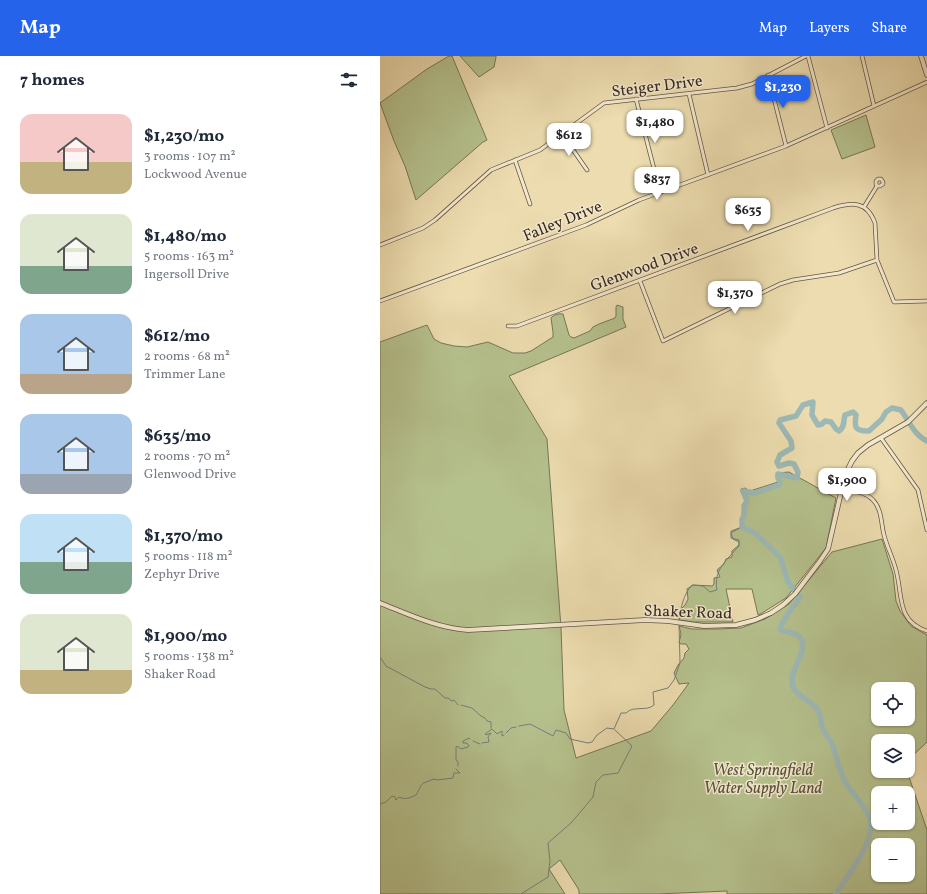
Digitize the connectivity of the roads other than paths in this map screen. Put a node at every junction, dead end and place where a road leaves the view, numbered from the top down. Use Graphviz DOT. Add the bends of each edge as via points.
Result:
graph roads {
  1 [pos="807,56"];
  2 [pos="862,56"];
  3 [pos="921,56"];
  4 [pos="768,75"];
  5 [pos="927,75"];
  6 [pos="927,82"];
  7 [pos="689,94"];
  8 [pos="636,99"];
  9 [pos="874,106"];
  10 [pos="827,128"];
  11 [pos="562,134"];
  12 [pos="786,146"];
  13 [pos="515,160"];
  14 [pos="587,170"];
  15 [pos="708,175"];
  16 [pos="877,186"];
  17 [pos="660,192"];
  18 [pos="530,204"];
  19 [pos="864,206"];
  20 [pos="380,245"];
  21 [pos="877,260"];
  22 [pos="640,280"];
  23 [pos="380,301"];
  24 [pos="927,301"];
  25 [pos="508,326"];
  26 [pos="927,403"];
  27 [pos="881,438"];
  28 [pos="842,488"];
  29 [pos="927,504"];
  30 [pos="922,505"];
  31 [pos="927,530"];
  32 [pos="380,603"];
  33 [pos="927,631"];
  1 -- 4 [label="street, Steiger Drive"];
  1 -- 10 [label="street"];
  2 -- 9 [label="street"];
  3 -- 5 [label="street"];
  4 -- 7 [label="street, Steiger Drive" via="752,84 736,88"];
  4 -- 12 [label="street"];
  6 -- 9 [label="street, Falley Drive"];
  7 -- 8 [label="street, Steiger Drive"];
  7 -- 15 [label="street"];
  8 -- 11 [label="street, Steiger Drive" via="604,103"];
  8 -- 17 [label="street"];
  9 -- 10 [label="street, Falley Drive"];
  10 -- 12 [label="street, Falley Drive"];
  11 -- 13 [label="street, Steiger Drive" via="540,150"];
  11 -- 14 [label="street"];
  12 -- 15 [label="street, Falley Drive"];
  13 -- 18 [label="street"];
  13 -- 20 [label="street, Steiger Drive" via="491,170 423,228"];
  15 -- 17 [label="street, Falley Drive"];
  16 -- 19 [label="street"];
  17 -- 23 [label="street, Falley Drive" via="586,225"];
  19 -- 21 [label="street" via="875,223"];
  19 -- 22 [label="street, Glenwood Drive" via="839,206"];
  21 -- 22 [label="street" via="839,273 780,284 663,341"];
  21 -- 24 [label="street" via="894,302"];
  22 -- 25 [label="street, Glenwood Drive" via="517,326"];
  26 -- 27 [label="street, Shaker Road" via="909,420"];
  27 -- 28 [label="street, Shaker Road" via="864,448 854,458 847,470"];
  27 -- 30 [label="street" via="915,486"];
  28 -- 32 [label="street, Shaker Road" via="828,550 823,558 796,592 777,609 746,623 704,626 645,620 468,630 453,629"];
  28 -- 33 [label="street" via="867,495 876,504 896,570 903,610 912,622"];
  29 -- 30 [label="street"];
  30 -- 31 [label="street"];
}
